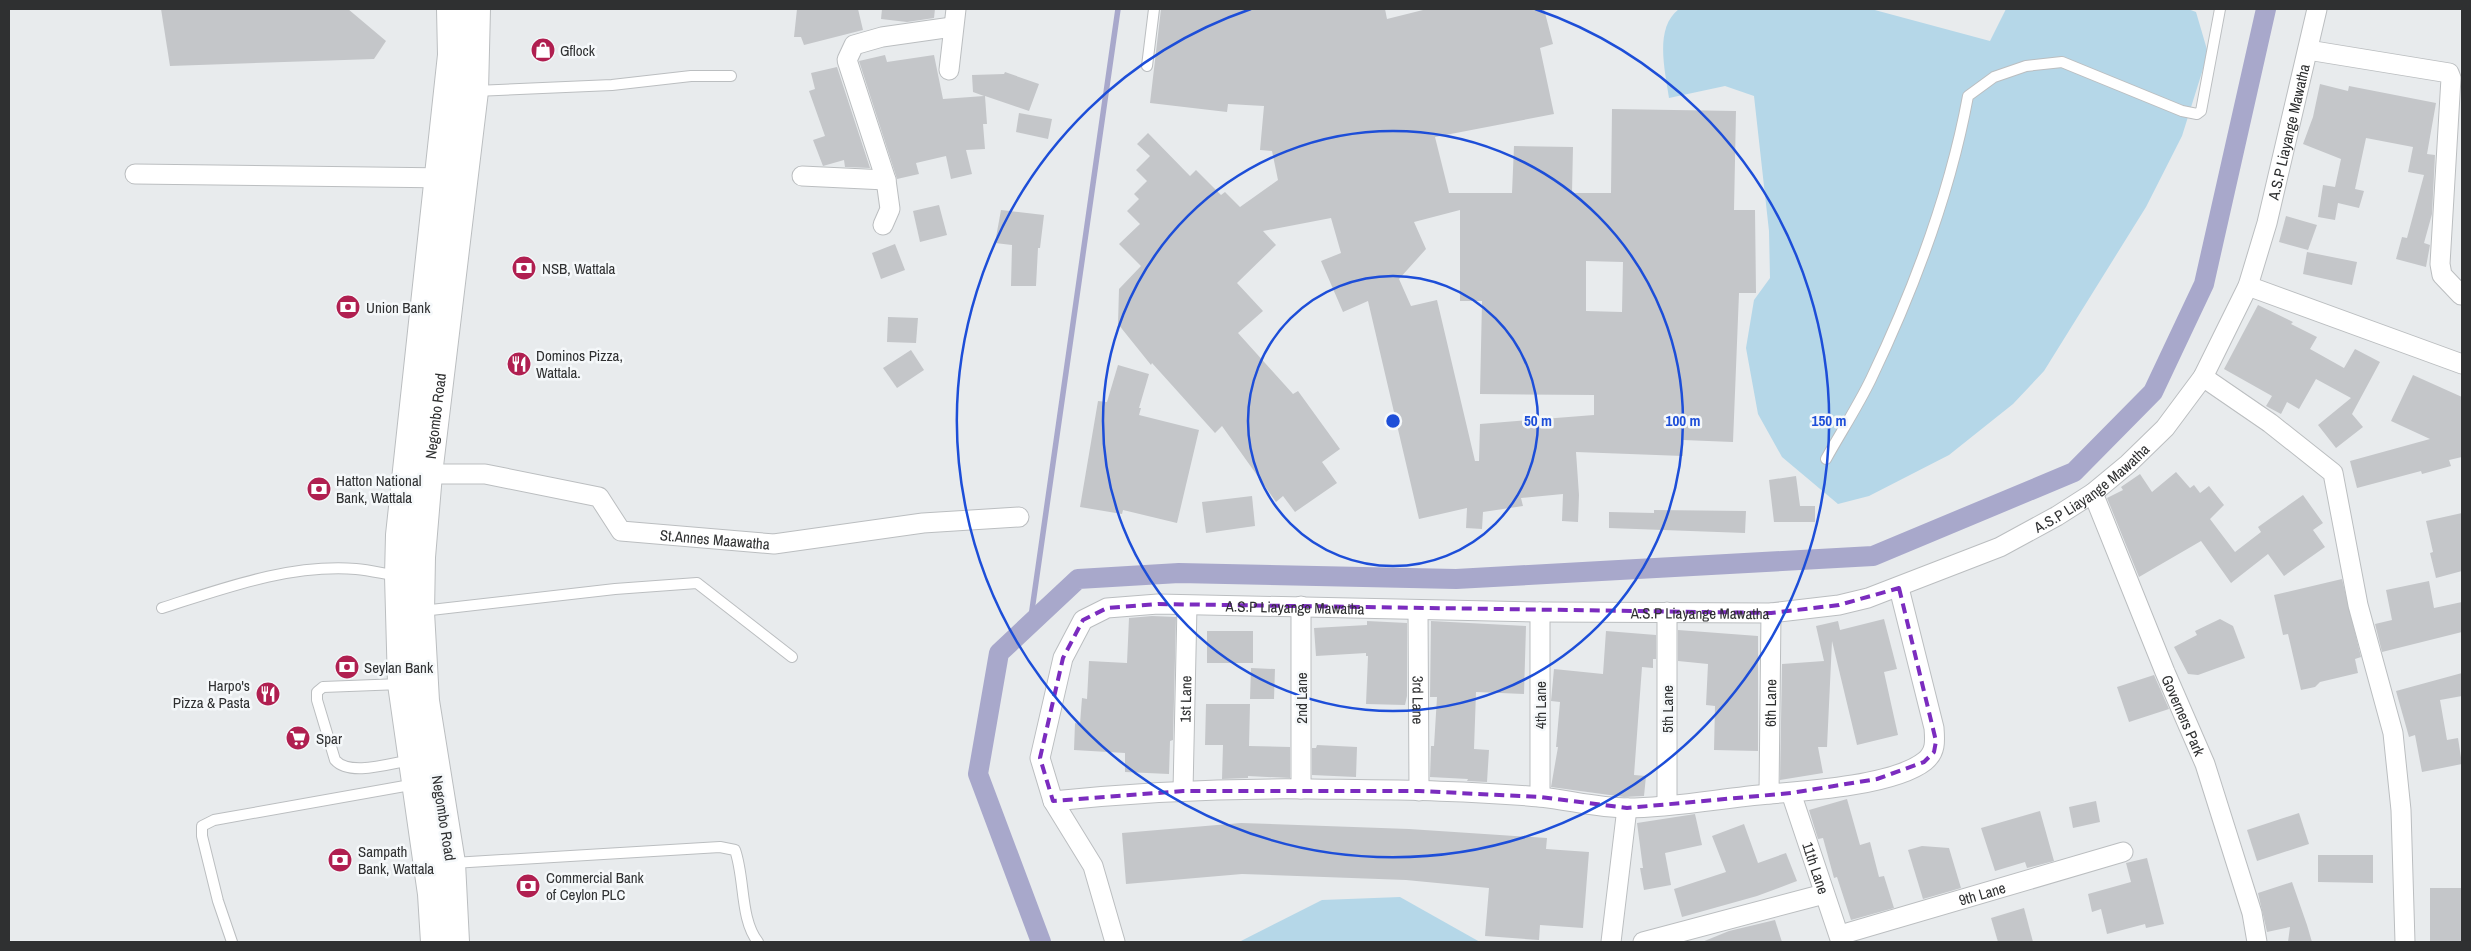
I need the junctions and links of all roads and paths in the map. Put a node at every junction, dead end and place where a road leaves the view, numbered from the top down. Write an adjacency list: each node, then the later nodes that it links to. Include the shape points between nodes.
1 (451, 9): 15 (highway, Negombo Road)
2 (476, 9): 12 (highway, Negombo Road)
3 (956, 9): 7 (street)
4 (1154, 9): 9 (lane)
5 (2220, 9): 22 (lane, via 2201,111 2197,114 2182,112 2062,62 2026,66 1994,78 1968,96 1941,208 1920,262 1871,380)
6 (2317, 9): 8 (street, A.S.P Liayange Mawatha)
7 (952, 27): 10 (street); 16 (street, via 882,37 854,46 850,53 847,60)
8 (2308, 50): 18 (street, A.S.P Liayange Mawatha, via 2267,222); 19 (street, via 2449,73 2440,264 2442,275)
9 (1147, 66)
10 (948, 70)
11 (731, 76): 12 (lane)
12 (474, 91): 15 (highway, Negombo Road)
13 (135, 174): 15 (street)
14 (802, 176): 16 (street)
15 (453, 178): 23 (highway, Negombo Road); 26 (highway, Negombo Road, via 400,535)
16 (886, 180): 17 (street, via 890,209)
17 (884, 225)
18 (2248, 286): 20 (street); 21 (street, A.S.P Liayange Mawatha)
19 (2461, 295)
20 (2462, 364)
21 (2203, 377): 24 (street, A.S.P Liayange Mawatha, via 2165,428); 60 (street, via 2270,423 2333,473 2358,606 2393,733 2401,810)
22 (1826, 458)
23 (428, 474): 25 (street, St.Annes Maawatha, via 485,474 600,497 621,531 774,544 923,523); 32 (highway, Negombo Road)
24 (2093, 493): 27 (street, A.S.P Liayange Mawatha, via 2000,547); 59 (street, Governers Park, via 2205,764 2252,913)
25 (1019, 517)
26 (399, 576): 30 (lane, via 357,569 312,569 242,583); 37 (highway, Negombo Road)
27 (1898, 588): 35 (street, A.S.P Liayange Mawatha, via 1839,605); 42 (street, via 1934,728 1934,752 1924,762 1877,780)
28 (1187, 606): 29 (street, A.S.P Liayange Mawatha); 40 (street, 1st Lane); 45 (street, A.S.P Liayange Mawatha, via 1158,604 1107,608 1084,620 1063,658 1040,758)
29 (1301, 606): 31 (street, A.S.P Liayange Mawatha); 39 (street, 2nd Lane)
30 (162, 608)
31 (1418, 610): 33 (street, A.S.P Liayange Mawatha); 41 (street, 3rd Lane)
32 (420, 612): 36 (lane, via 615,589 697,583); 49 (highway, Negombo Road, via 426,701)
33 (1540, 612): 34 (street, A.S.P Liayange Mawatha); 44 (street, 4th Lane)
34 (1667, 612): 35 (street, A.S.P Liayange Mawatha); 46 (street, 5th Lane)
35 (1771, 613): 43 (street, 6th Lane)
36 (792, 657)
37 (402, 684): 38 (highway, Negombo Road); 38 (lane, via 323,687 317,692 317,700 335,760 341,767)
38 (415, 772): 52 (lane, via 214,820 202,826 218,901); 53 (highway, Negombo Road, via 432,894)
39 (1301, 789): 40 (street); 41 (street)
40 (1184, 791): 45 (street)
41 (1419, 791): 44 (street)
42 (1792, 793): 43 (street); 50 (street, 11th Lane)
43 (1769, 794): 46 (street)
44 (1540, 797): 47 (street)
45 (1053, 801): 56 (street, A.S.P Liayange Mawatha, via 1093,866)
46 (1667, 805): 47 (street)
47 (1626, 808): 57 (street)
48 (2124, 852): 51 (street, 9th Lane)
49 (452, 863): 54 (highway, Negombo Road); 55 (lane, via 720,848 735,850 741,867 748,923)
50 (1824, 894): 51 (street, 11th Lane); 58 (street)
51 (1840, 938)
52 (232, 942)
53 (435, 942)
54 (455, 942)
55 (758, 942)
56 (1114, 942)
57 (1611, 942)
58 (1644, 942)
59 (2258, 942)
60 (2404, 942)

